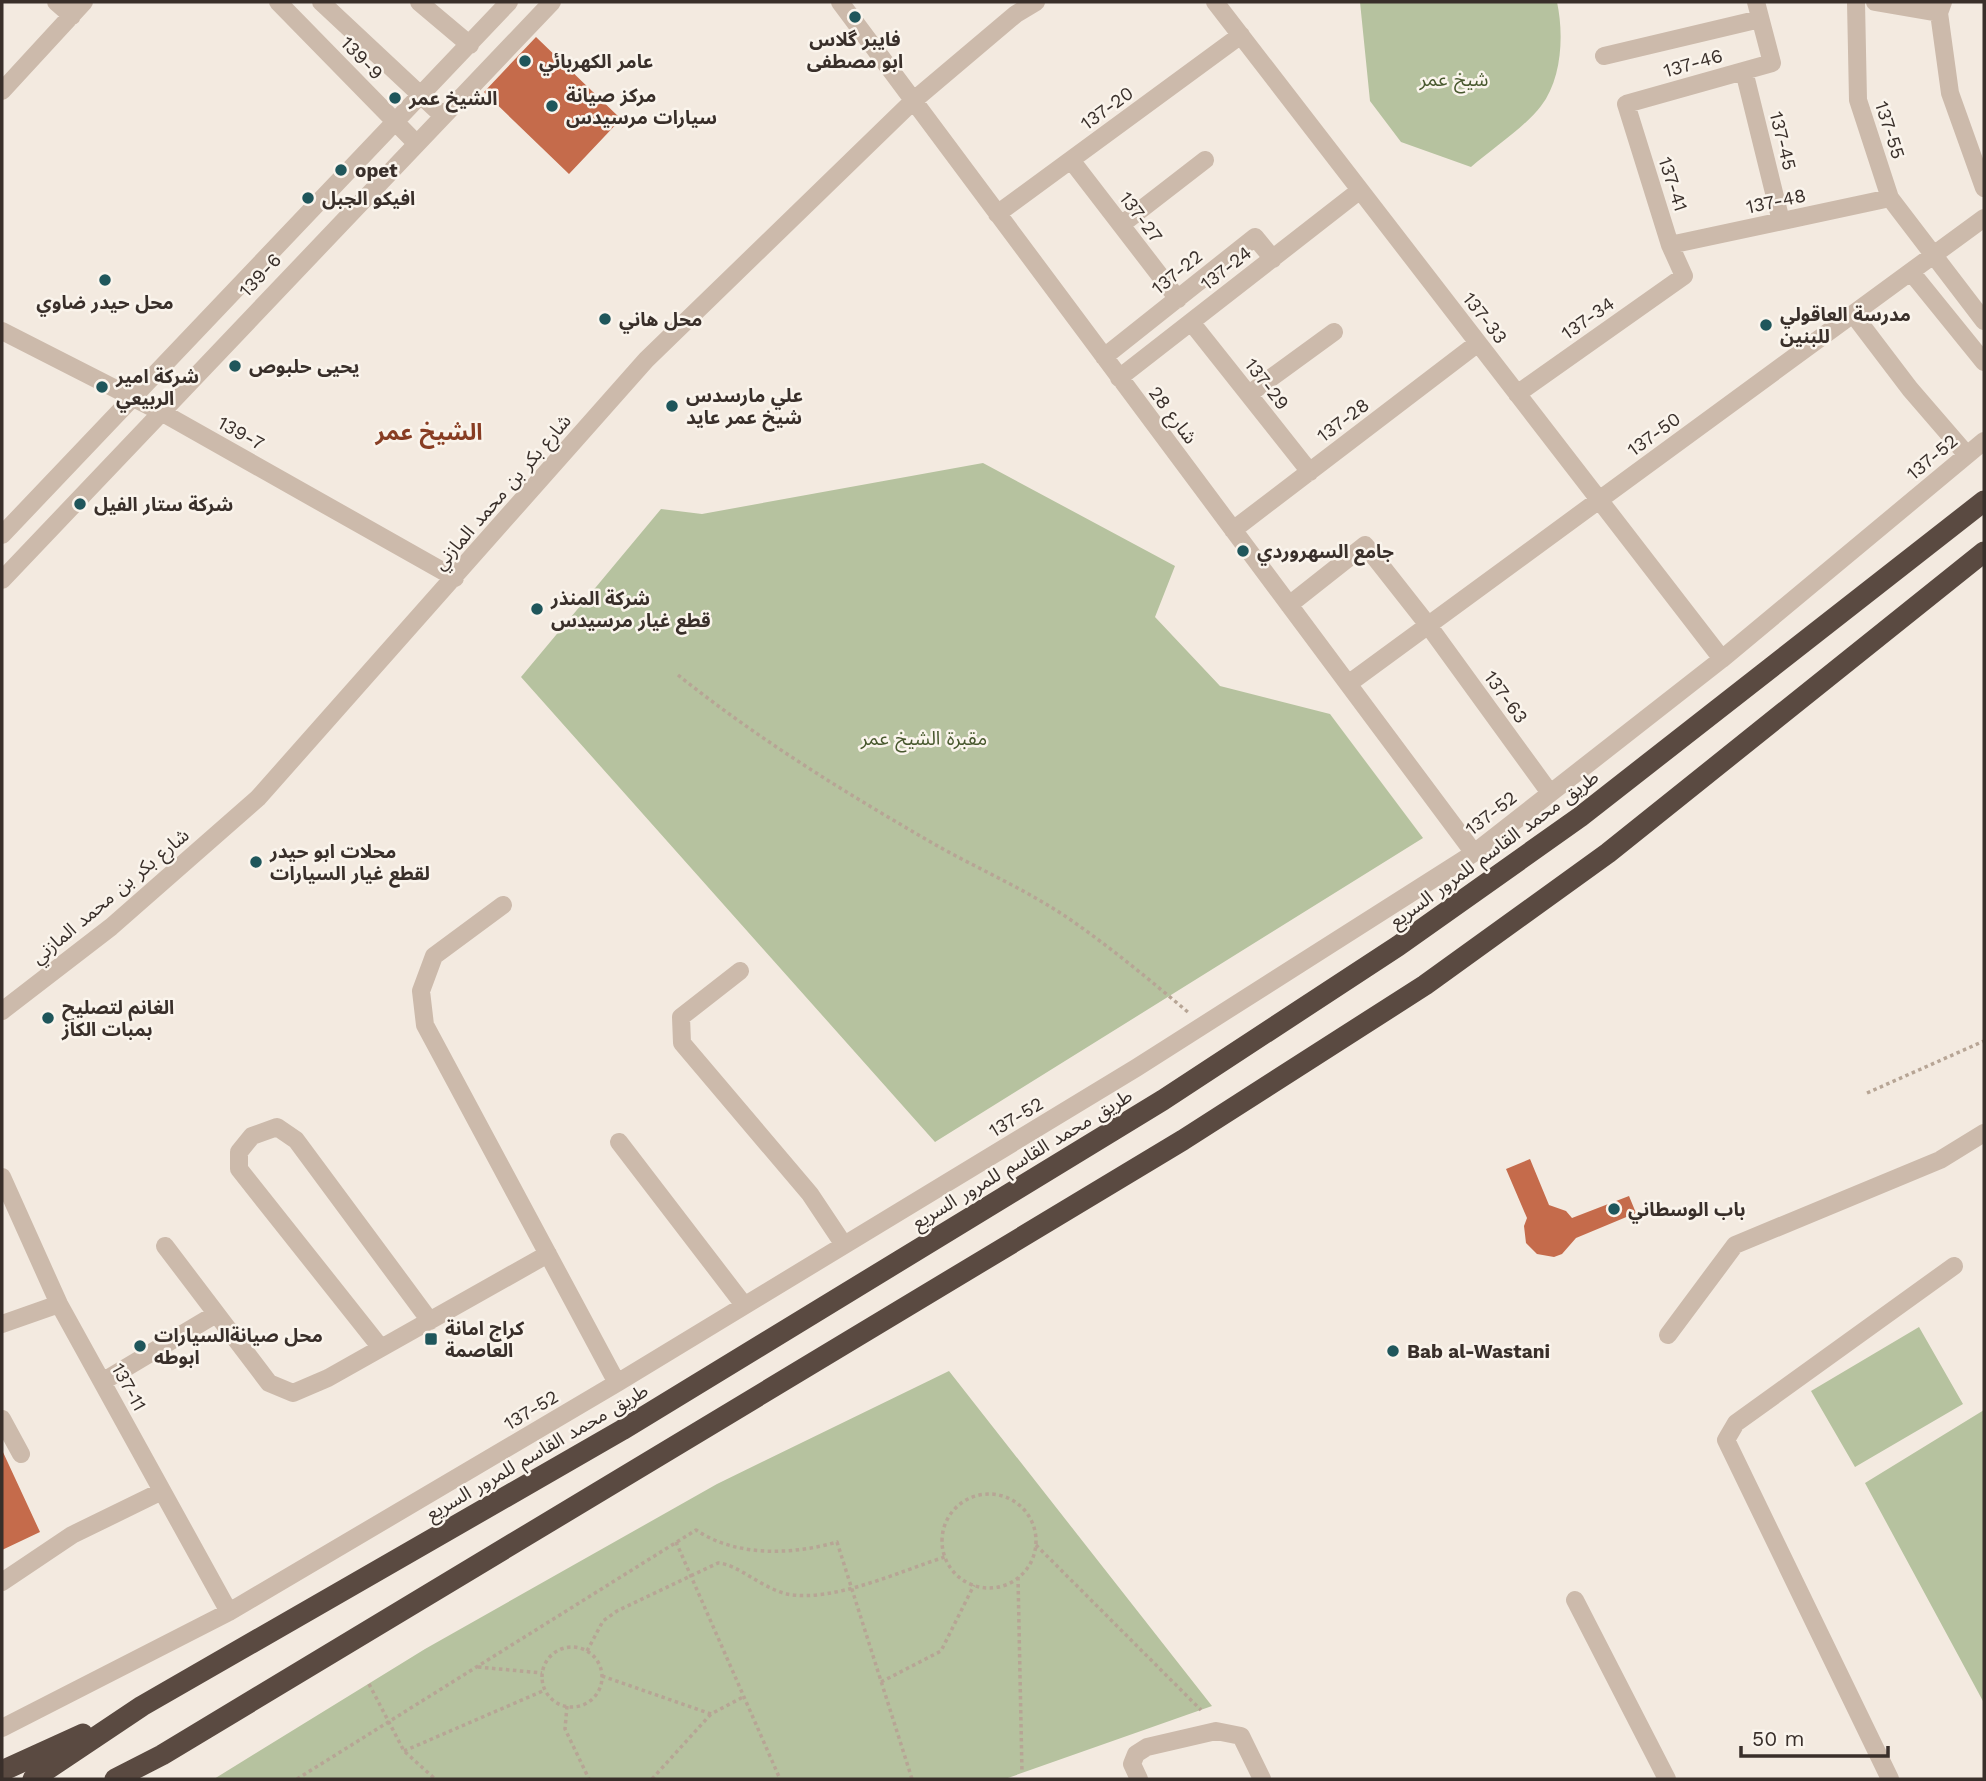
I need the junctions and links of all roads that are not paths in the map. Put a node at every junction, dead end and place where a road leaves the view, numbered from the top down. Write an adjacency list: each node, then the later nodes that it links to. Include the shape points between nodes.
1 (56, 2): 15 (street)
2 (84, 2): 15 (street)
3 (278, 2): 25 (street, 139-9)
4 (321, 2): 21 (street, 139-9)
5 (419, 2): 17 (street)
6 (509, 2): 17 (street, 139-6)
7 (552, 2): 24 (street, 139-6)
8 (840, 2): 22 (street, شارع 28)
9 (1036, 2): 22 (street, شارع بكر بن محمد المازني)
10 (1215, 2): 16 (street, 137-33)
11 (1856, 2): 31 (street, 137-55, via 1858,100)
12 (1875, 2): 13 (street)
13 (1941, 7): 29 (street, via 1950,93)
14 (1758, 10): 18 (street); 19 (street, 137-46, via 1772,63)
15 (72, 16): 20 (street)
16 (1241, 35): 27 (street, 137-20); 30 (street, 137-33)
17 (470, 45): 21 (street, 139-6)
18 (1604, 56)
19 (1744, 71): 23 (street, 137-46); 34 (street, 137-45)
20 (2, 92)
21 (421, 94): 24 (street, 139-9); 25 (street, 139-6)
22 (913, 101): 32 (street, شارع 28); 63 (street, شارع بكر بن محمد المازني, via 646,360)
23 (1626, 104): 36 (street, 137-41)
24 (443, 116): 26 (street, 139-6)
25 (394, 121): 26 (street, 139-9); 53 (street, 139-6)
26 (416, 143): 54 (street, 139-6)
27 (1071, 160): 32 (street, 137-20); 35 (street, 137-27)
28 (1205, 160): 35 (street)
29 (1984, 188)
30 (1359, 191): 38 (street, 137-24); 47 (street, 137-33)
31 (1890, 198): 34 (street, 137-48); 37 (street, 137-55)
32 (997, 214): 48 (street, شارع 28)
33 (1984, 218): 37 (street, 137-50)
34 (1781, 221): 36 (street, 137-48)
35 (1121, 225): 41 (street, 137-27)
36 (1670, 245): 40 (street, 137-41)
37 (1933, 256): 39 (street, 137-50); 43 (street, 137-55)
38 (1273, 258): 41 (street, 137-22, via 1255,237); 44 (street, 137-24)
39 (1911, 272): 42 (street, 137-50); 49 (street)
40 (1684, 276): 52 (street, 137-34)
41 (1178, 299): 48 (street, 137-22)
42 (1853, 314): 56 (street); 58 (street, 137-50)
43 (1984, 321)
44 (1191, 322): 50 (street, 137-24); 51 (street, 137-29)
45 (2, 331): 53 (street, 139-7)
46 (1334, 332): 51 (street)
47 (1478, 343): 52 (street, 137-33); 57 (street, 137-28)
48 (1104, 357): 50 (street, شارع 28)
49 (1984, 362)
50 (1119, 379): 60 (street, شارع 28)
51 (1250, 394): 57 (street, 137-29)
52 (1517, 394): 58 (street, 137-33)
53 (133, 397): 54 (street, 139-7); 61 (street, 139-6)
54 (160, 411): 63 (street, 139-7); 64 (street, 139-6)
55 (1984, 441): 56 (street, 137-52)
56 (1967, 455): 67 (street, 137-52)
57 (1310, 472): 60 (street, 137-28)
58 (1599, 500): 66 (street, 137-50); 67 (street, 137-33)
59 (1984, 502): 96 (highway, طريق محمد القاسم للمرور السريع, via 1580,817 1398,946 1185,1085 622,1430)
60 (1233, 530): 65 (street, شارع 28)
61 (2, 535)
62 (1984, 552): 98 (highway, via 1608,853 1425,985 1183,1140)
63 (455, 578): 73 (street, شارع بكر بن محمد المازني, via 258,798 111,927)
64 (2, 580)
65 (1289, 605): 66 (street, 137-63, via 1364,545); 68 (street, شارع 28)
66 (1428, 625): 68 (street, 137-50); 69 (street, 137-63)
67 (1722, 659): 69 (street, 137-52)
68 (1348, 684): 70 (street, شارع 28)
69 (1550, 793): 70 (street, 137-52)
70 (1474, 853): 77 (street, 137-52)
71 (503, 905): 79 (street, via 434,956 421,991 425,1025)
72 (740, 971): 77 (street, via 681,1017 682,1043 810,1194)
73 (2, 1010)
74 (1984, 1133): 86 (street, via 1940,1160 1735,1245)
75 (619, 1142): 82 (street)
76 (2, 1177): 81 (street, 137-11)
77 (844, 1245): 82 (street, 137-52)
78 (165, 1246): 83 (street)
79 (548, 1254): 84 (street); 89 (street)
80 (1954, 1266): 106 (street, via 1736,1423 1726,1440)
81 (59, 1304): 85 (street); 88 (street, 137-11)
82 (744, 1305): 89 (street, 137-52)
83 (216, 1314): 87 (street, via 269,1383 293,1393); 88 (street)
84 (430, 1321): 87 (street); 87 (street, via 296,1140 277,1127 252,1136 239,1152 239,1169)
85 (2, 1324)
86 (1668, 1335)
87 (381, 1348)
88 (102, 1382): 92 (street, 137-11)
89 (617, 1383): 95 (street, 137-52)
90 (2, 1419): 91 (street)
91 (21, 1454)
92 (162, 1491): 93 (street, via 72,1535); 95 (street, 137-11)
93 (2, 1582)
94 (1575, 1600): 105 (street)
95 (229, 1612): 97 (street, 137-52)
96 (142, 1706): 99 (highway); 100 (highway, طريق محمد القاسم للمرور السريع)
97 (2, 1728)
98 (162, 1755): 101 (highway); 102 (highway)
99 (2, 1771)
100 (33, 1779)
101 (115, 1779)
102 (131, 1779)
103 (1139, 1779): 104 (street, via 1132,1764 1136,1754 1147,1747 1216,1731 1241,1736)
104 (1262, 1779)
105 (1667, 1779)
106 (1889, 1779)

